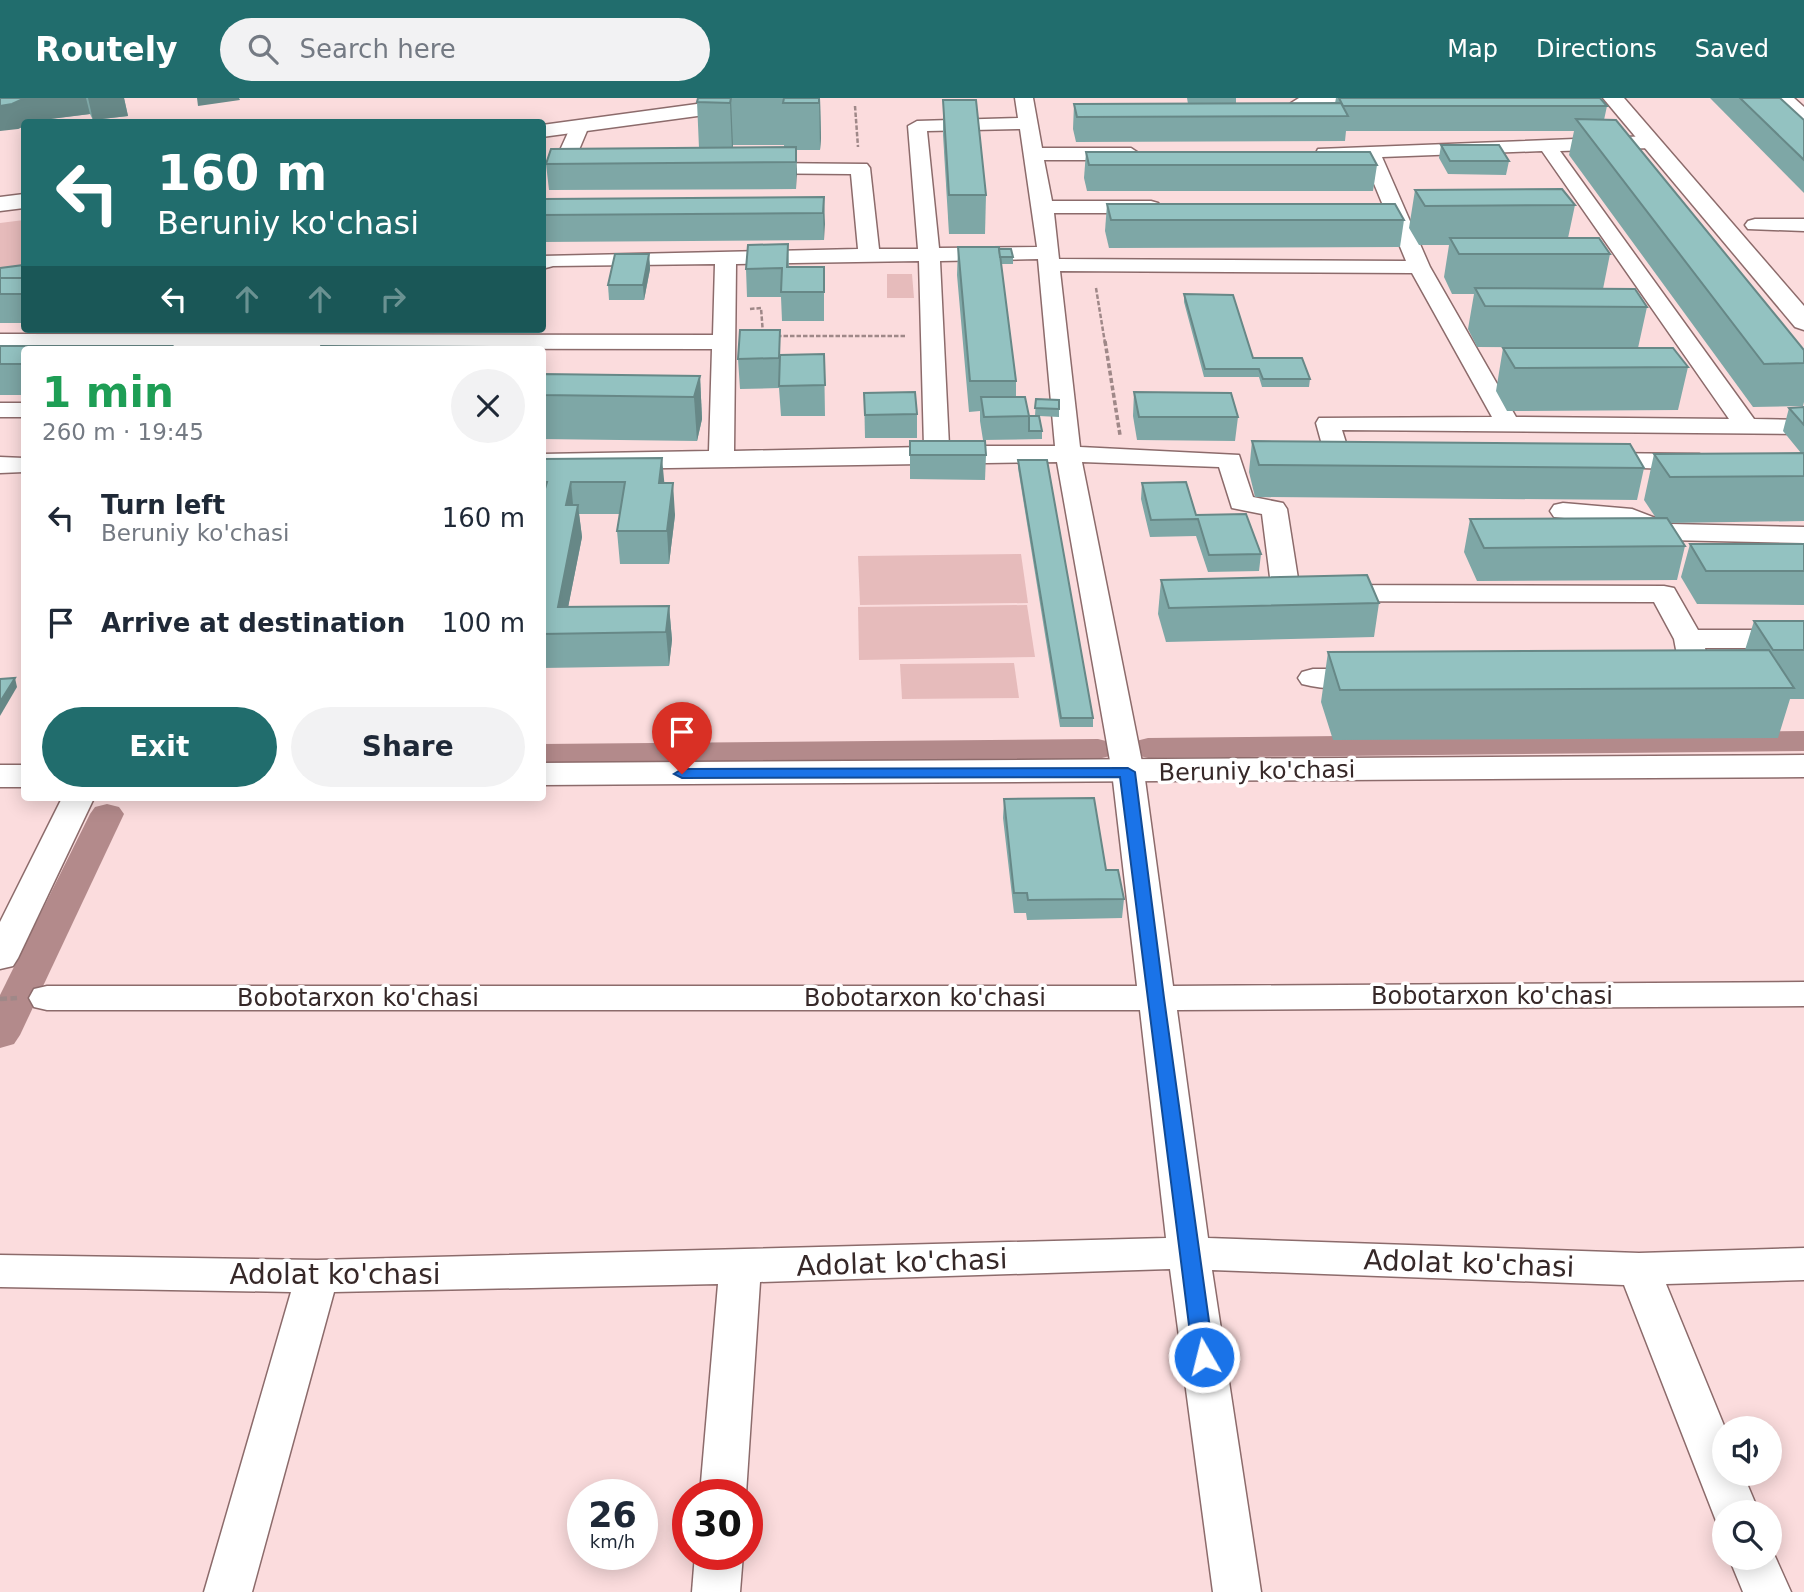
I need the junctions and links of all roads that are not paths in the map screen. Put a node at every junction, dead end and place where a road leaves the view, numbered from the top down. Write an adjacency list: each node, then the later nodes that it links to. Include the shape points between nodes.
1 (787, 98): 9 (main road)
2 (1024, 98): 8 (street)
3 (1452, 98): 6 (street, via 1401,104)
4 (1613, 98): 11 (main road)
5 (1784, 98): 7 (street)
6 (1300, 103)
7 (1804, 117)
8 (1029, 123): 16 (street); 30 (street, via 917,125)
9 (580, 126): 10 (main road); 18 (street, via 561,170)
10 (546, 130)
11 (1651, 142): 12 (street); 42 (main road)
12 (1548, 147): 15 (street); 33 (street)
13 (1149, 153): 16 (street)
14 (1301, 153): 15 (street)
15 (1371, 153): 25 (street)
16 (1035, 154): 22 (street)
17 (737, 169): 29 (street, via 860,169)
18 (602, 170)
19 (21, 201): 20 (main road)
20 (0, 204)
21 (1738, 206): 27 (main road)
22 (1043, 207): 23 (street); 35 (street)
23 (1173, 207)
24 (1367, 209): 25 (street)
25 (1395, 209): 36 (street)
26 (1804, 225): 27 (street)
27 (1755, 226): 28 (main road)
28 (1771, 244)
29 (869, 255): 30 (street); 34 (street)
30 (929, 256): 35 (street); 56 (street)
31 (1443, 256): 36 (street)
32 (1601, 258): 33 (street)
33 (1627, 258): 38 (street)
34 (726, 259): 37 (street); 45 (street)
35 (1049, 259): 36 (street, via 1092,265); 57 (street)
36 (1418, 261): 41 (street)
37 (546, 262)
38 (1662, 307): 39 (street); 47 (street)
39 (1635, 308)
40 (1473, 311): 41 (street)
41 (1446, 312): 49 (street)
42 (1804, 322)
43 (261, 340): 44 (street); 45 (street)
44 (0, 341)
45 (724, 342): 58 (street)
46 (1676, 366): 47 (street)
47 (1703, 366): 53 (street)
48 (1501, 367): 49 (street)
49 (1474, 368): 52 (street)
50 (0, 410): 51 (street)
51 (21, 410)
52 (1508, 424): 53 (street); 59 (street, via 1328,423)
53 (1759, 428): 54 (street); 55 (street)
54 (1804, 428)
55 (1785, 451)
56 (937, 454): 57 (street); 58 (street)
57 (1068, 454): 69 (street, via 1243,460 1241,502 1274,509 1286,593 1664,594); 75 (street)
58 (721, 458): 63 (street)
59 (1338, 459): 60 (street); 61 (street)
60 (1284, 460)
61 (1365, 460)
62 (1572, 461): 64 (street)
63 (546, 462)
64 (1723, 462)
65 (0, 465): 66 (street)
66 (21, 465)
67 (1563, 511): 68 (street, via 1632,517 1667,532)
68 (1804, 535)
69 (1688, 639): 70 (street); 73 (street, via 1697,678)
70 (1804, 639)
71 (1313, 678): 72 (street)
72 (1395, 678)
73 (1670, 678)
74 (1804, 766): 75 (main road, Beruniy ko'chasi)
75 (1128, 772): 76 (main road, Beruniy ko'chasi); 83 (street)
76 (546, 774)
77 (0, 776): 78 (main road)
78 (21, 776)
79 (77, 801): 80 (street)
80 (0, 958)
81 (1804, 994): 83 (street, Bobotarxon ko'chasi)
82 (47, 998): 83 (street, Bobotarxon ko'chasi)
83 (1155, 998): 84 (street)
84 (1189, 1252): 86 (street, Adolat ko'chasi); 87 (street, Adolat ko'chasi); 96 (street)
85 (1804, 1264): 87 (street, Adolat ko'chasi)
86 (740, 1267): 89 (street, Adolat ko'chasi); 90 (street)
87 (1639, 1269): 91 (street)
88 (0, 1271): 89 (street, Adolat ko'chasi)
89 (317, 1276): 94 (street)
90 (724, 1479)
91 (1730, 1500)
92 (718, 1570): 95 (street)
93 (1759, 1570): 97 (street)
94 (228, 1592)
95 (716, 1592)
96 (1237, 1592)
97 (1767, 1592)

